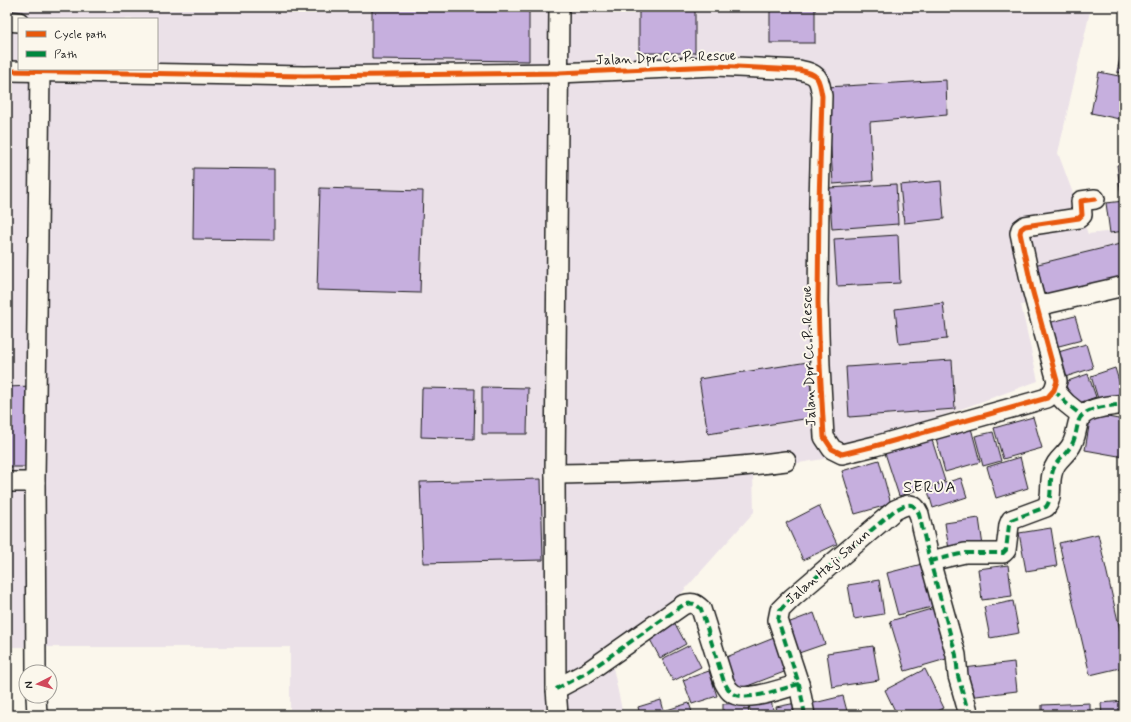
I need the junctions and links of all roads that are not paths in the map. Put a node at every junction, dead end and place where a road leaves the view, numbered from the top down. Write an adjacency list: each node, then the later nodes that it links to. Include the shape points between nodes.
1 (559, 7): 7 (street)
2 (7, 21): 3 (street)
3 (18, 22)
4 (90, 70): 6 (street, Jalan Dpr Cc P. Rescue); 7 (street, Jalan Dpr Cc P. Rescue, via 304,76)
5 (7, 71): 6 (street, Jalan Dpr Cc P. Rescue)
6 (40, 71): 17 (street)
7 (559, 73): 11 (street, Jalan Dpr Cc P. Rescue, via 715,66 799,70 813,73 820,82 820,366 824,437 832,449 842,454 875,446 1047,398); 15 (street)
8 (1095, 200): 10 (street, via 1081,201 1082,215 1079,218 1025,226 1021,229)
9 (1124, 286): 10 (street)
10 (1037, 306): 11 (street, via 1057,381)
11 (1054, 390): 13 (street)
12 (1124, 404): 13 (street, via 1088,410)
13 (1081, 415): 18 (street, via 1074,441 1053,468 1049,503 1046,507 1012,520 1009,524 1006,550 1003,553 965,553)
14 (786, 461): 15 (street, via 751,466)
15 (555, 474): 21 (street)
16 (7, 482): 17 (street)
17 (35, 482): 19 (street)
18 (930, 562): 20 (street, Jalan Haji Sarun, via 919,514 916,507 908,505 895,510 792,598 780,610 778,620); 26 (street, via 956,655 958,676)
19 (36, 664)
20 (800, 684): 21 (street, via 748,697 730,692 724,682 701,609 691,603 683,605 598,665); 25 (street, Jalan Haji Sarun)
21 (556, 689): 24 (street)
22 (36, 704): 23 (street)
23 (37, 715)
24 (558, 715)
25 (805, 715)
26 (969, 715)

